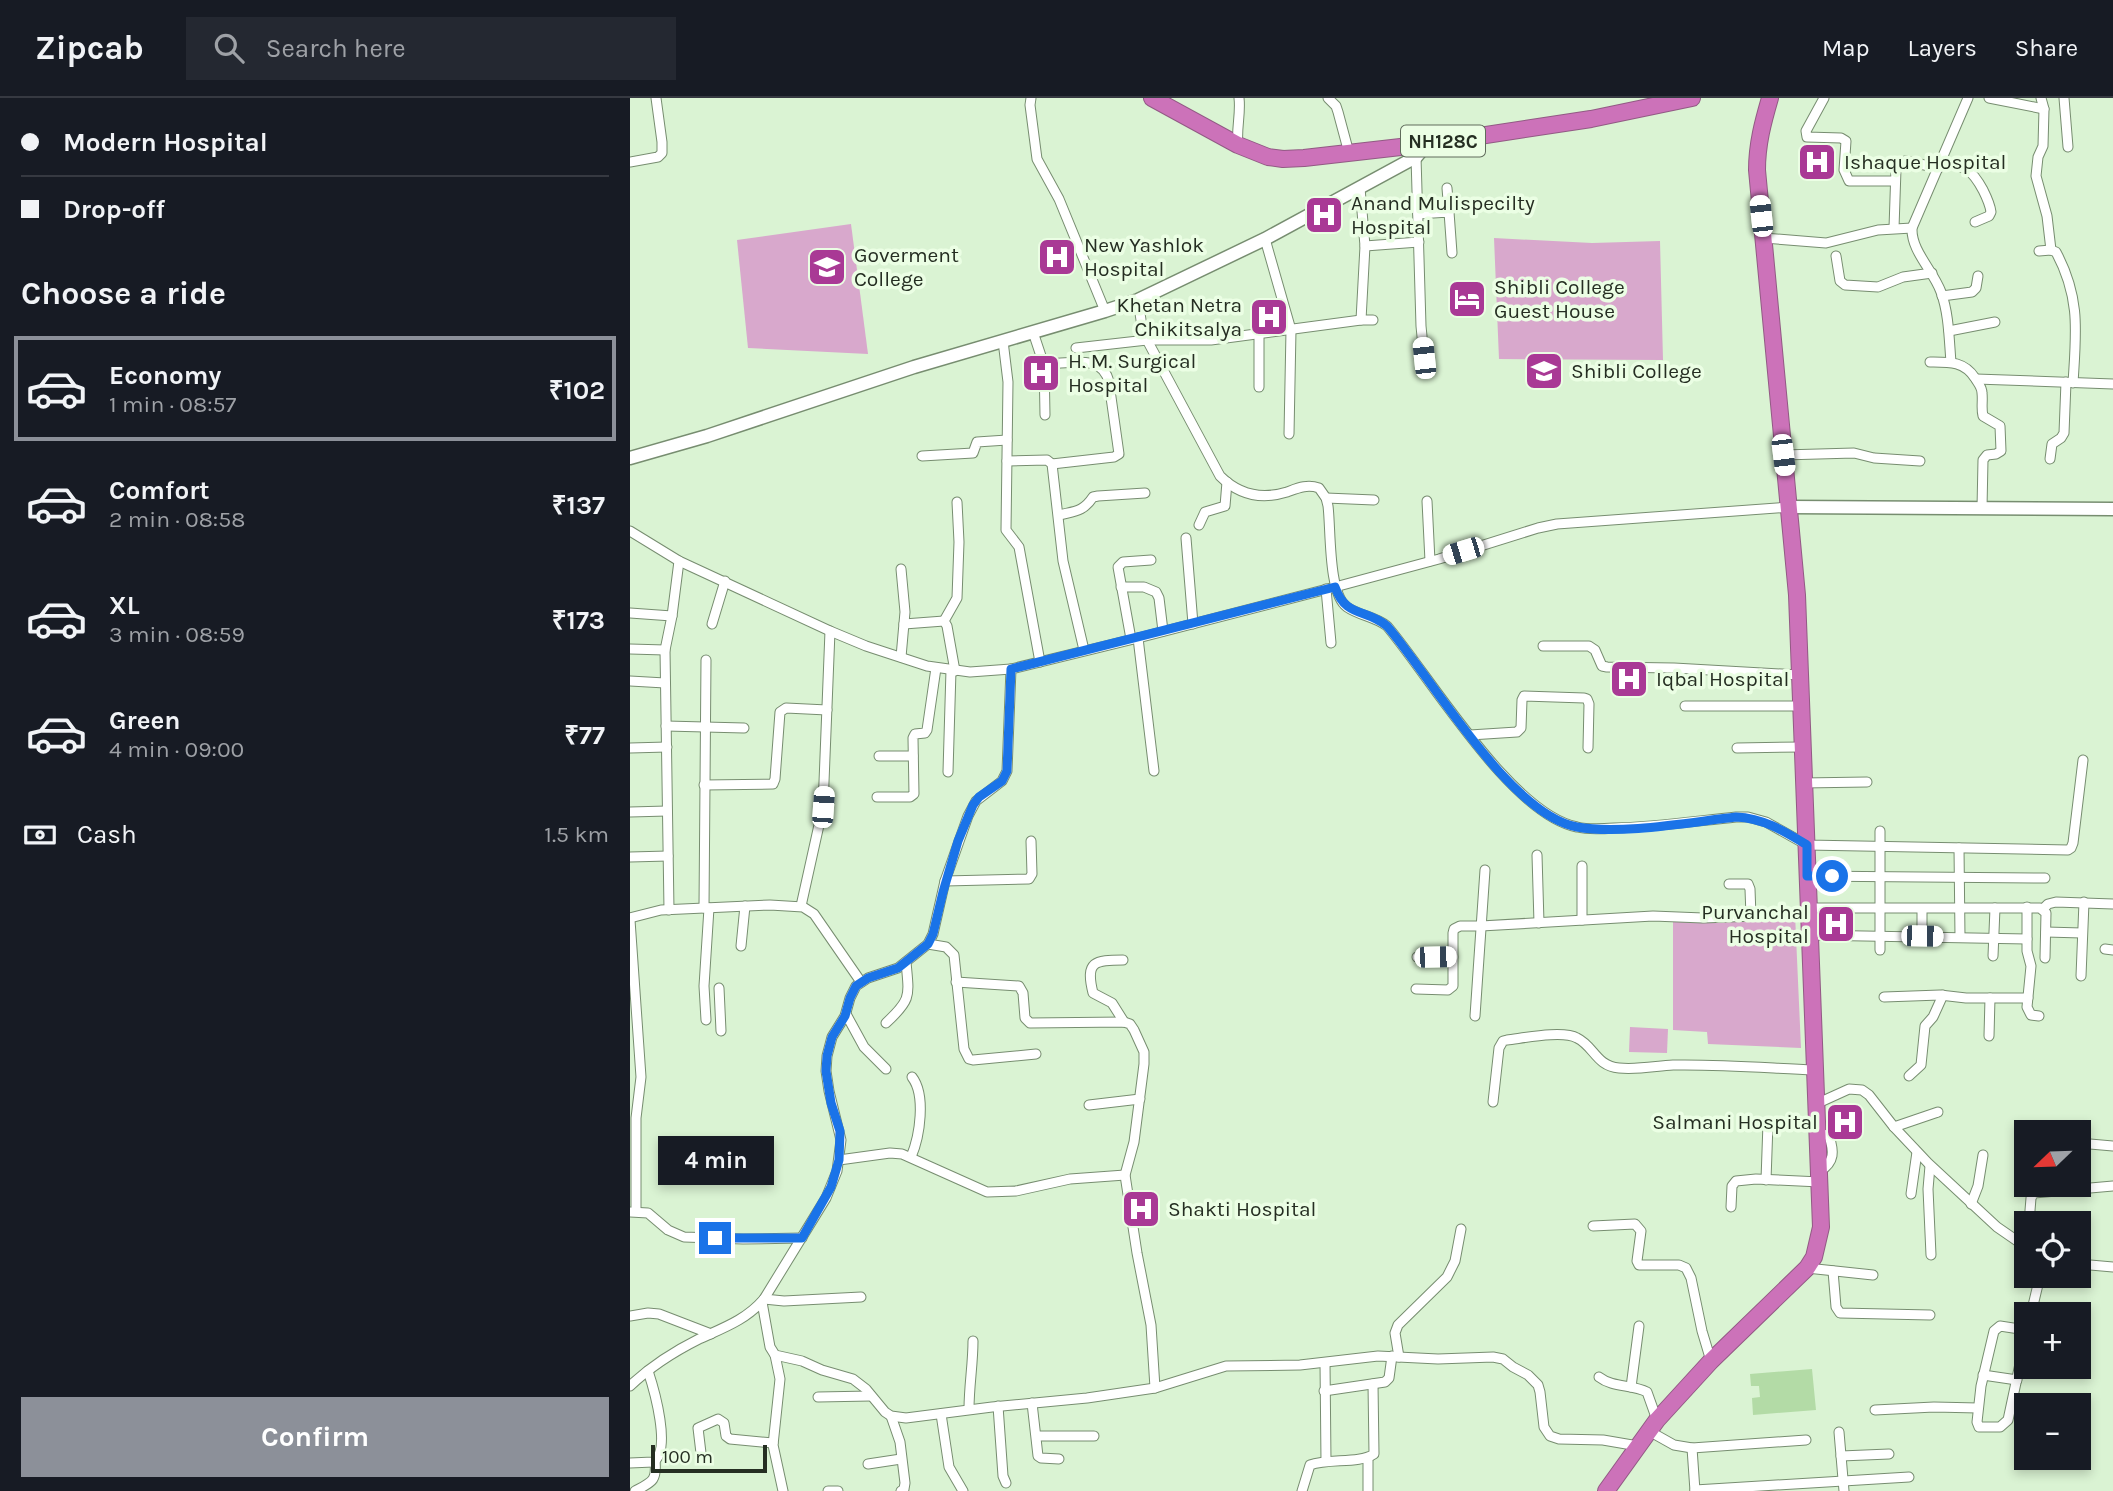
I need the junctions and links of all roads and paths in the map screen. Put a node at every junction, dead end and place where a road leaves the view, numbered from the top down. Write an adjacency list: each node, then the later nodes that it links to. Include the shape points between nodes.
1 (656, 98): 23 (street, via 662,153)
2 (1031, 98): 45 (street, via 1037,159)
3 (1152, 98): 17 (highway, NH128C)
4 (1168, 98): 17 (highway, NH128C)
5 (1239, 98): 19 (street)
6 (1328, 98): 21 (street, via 1336,106)
7 (1692, 98): 14 (highway, NH128C)
8 (1759, 98): 15 (highway)
9 (1824, 98): 25 (street, via 1807,136 1846,141 1844,170 1849,181)
10 (1968, 98): 24 (street)
11 (1989, 98): 16 (street)
12 (2041, 98): 16 (street)
13 (2064, 98): 20 (street)
14 (1651, 102): 18 (highway, NH128C, via 1591,119)
15 (1768, 106): 34 (highway, via 1757,150)
16 (2044, 109): 37 (street, via 2036,176)
17 (1199, 122): 19 (highway, NH128C)
18 (1427, 144): 21 (highway, NH128C); 22 (street)
19 (1238, 145): 21 (highway, NH128C, via 1283,159)
20 (2068, 147)
21 (1349, 153)
22 (1416, 157): 26 (street); 29 (street)
23 (630, 162)
24 (1940, 165): 25 (street, via 1901,162 1896,166); 30 (street, via 1961,166 1974,174 1991,212); 32 (street)
25 (1895, 181): 31 (street)
26 (1360, 188): 33 (street); 36 (street)
27 (1447, 188): 28 (street)
28 (1449, 212): 29 (street); 39 (street)
29 (1418, 214): 35 (street)
30 (1975, 222)
31 (1894, 228): 32 (street); 34 (street, via 1826,243)
32 (1912, 228): 41 (street, via 1919,254)
33 (1265, 239): 44 (street); 49 (street)
34 (1763, 239): 67 (highway)
35 (1419, 242): 36 (street); 56 (street)
36 (1365, 246): 46 (street)
37 (2051, 250): 38 (street); 61 (street, via 2058,255 2076,310)
38 (2039, 251)
39 (1452, 253)
40 (1836, 256): 41 (street, via 1840,281 1846,285 1882,287 1903,277)
41 (1932, 273): 43 (street)
42 (1978, 276): 43 (street, via 1972,292)
43 (1942, 296): 50 (street)
44 (1138, 300): 45 (street); 53 (street)
45 (1105, 311): 51 (street)
46 (1361, 320): 47 (street); 49 (street)
47 (1373, 320)
48 (1995, 322): 50 (street)
49 (1291, 330): 52 (street); 65 (street)
50 (1949, 331): 59 (street)
51 (1033, 332): 54 (street); 57 (street)
52 (1259, 334): 53 (street); 63 (street)
53 (1147, 340): 55 (street); 74 (street)
54 (1003, 341): 66 (street); 69 (street)
55 (1076, 348)
56 (1424, 358)
57 (1044, 362): 64 (street); 73 (street, via 1075,361 1104,369 1119,454)
58 (1930, 362): 59 (street)
59 (1951, 362): 60 (street, via 1964,366)
60 (1976, 379): 61 (street); 81 (street, via 1982,391 1983,416 2001,430 2001,451 1983,460)
61 (2069, 382): 62 (street); 70 (street, via 2064,433 2052,444)
62 (2113, 384)
63 (1259, 387)
64 (1045, 415)
65 (1289, 434)
66 (1007, 440): 68 (street, via 976,442 973,453); 71 (street)
67 (1783, 455): 72 (street, via 1854,453); 80 (highway)
68 (922, 456)
69 (630, 458)
70 (2050, 459)
71 (1007, 461): 73 (street, via 1047,460); 110 (street, via 1006,530 1019,547)
72 (1920, 461)
73 (1052, 464): 83 (street)
74 (1227, 482): 76 (street, via 1265,497 1309,485 1319,488); 84 (street, via 1225,506 1205,512)
75 (1145, 493): 83 (street, via 1093,497 1084,509)
76 (1326, 498): 77 (street); 93 (street)
77 (1374, 500)
78 (1427, 501): 89 (street)
79 (957, 502): 96 (street, via 957,598)
80 (1790, 507): 81 (street); 89 (street, via 1557,524); 114 (highway)
81 (1982, 508): 82 (street)
82 (2113, 509)
83 (1059, 515): 107 (street, via 1063,561)
84 (1199, 525)
85 (630, 531): 88 (street)
86 (1186, 538): 99 (street)
87 (1151, 560): 92 (street, via 1121,563)
88 (679, 561): 91 (street); 95 (street)
89 (1430, 561): 93 (street)
90 (901, 569): 98 (street)
91 (725, 581): 97 (street); 100 (street)
92 (1121, 587): 101 (street, via 1156,592); 102 (street)
93 (1331, 588): 99 (street); 103 (street); 123 (street, via 1347,607 1387,626)
94 (630, 613): 95 (street)
95 (672, 616): 106 (street)
96 (944, 621): 98 (street); 113 (street)
97 (712, 624)
98 (904, 624): 108 (street)
99 (1193, 624): 101 (street)
100 (830, 631): 108 (street); 119 (street)
101 (1163, 631): 102 (street)
102 (1135, 638): 107 (street); 132 (street)
103 (1331, 643)
104 (1543, 646): 114 (street, via 1589,646 1607,667)
105 (630, 649): 106 (street)
106 (665, 650): 116 (street)
107 (1084, 650): 110 (street)
108 (901, 657): 111 (street)
109 (706, 660): 121 (street)
110 (1040, 662): 112 (street)
111 (936, 668): 113 (street); 130 (street, via 928,728 914,736)
112 (1011, 669): 113 (street); 154 (street, via 1007,771 1002,781 973,805)
113 (953, 671): 133 (street)
114 (1799, 675): 118 (highway)
115 (630, 681): 116 (street)
116 (665, 684): 120 (street)
117 (1685, 706): 118 (street)
118 (1800, 706): 125 (highway)
119 (827, 710): 136 (street, via 786,708 780,712 773,784); 159 (street, via 823,807)
120 (666, 726): 121 (street); 124 (street)
121 (704, 726): 122 (street); 136 (street)
122 (744, 728)
123 (1470, 735): 127 (street, via 1517,732 1524,696 1584,698 1589,704); 142 (street, via 1527,799 1567,825 1625,828 1748,817)
124 (667, 747): 126 (street); 138 (street)
125 (1802, 747): 128 (street); 135 (highway)
126 (630, 748)
127 (1588, 748)
128 (1737, 748)
129 (879, 756): 130 (street)
130 (913, 756): 137 (street, via 912,796)
131 (2083, 760): 144 (street, via 2071,848)
132 (1154, 771)
133 (948, 772)
134 (1867, 782): 135 (street)
135 (1803, 783): 142 (highway)
136 (704, 785): 161 (street)
137 (877, 797)
138 (667, 811): 139 (street); 146 (street)
139 (630, 812)
140 (1880, 831): 143 (street)
141 (1031, 841): 154 (street, via 1029,879)
142 (1807, 845): 143 (street); 150 (highway)
143 (1880, 847): 144 (street); 151 (street)
144 (1959, 848): 152 (street)
145 (1537, 855): 172 (street)
146 (668, 856): 147 (street); 167 (street)
147 (630, 857)
148 (1582, 866): 171 (street)
149 (1485, 870): 173 (street)
150 (1807, 876): 151 (street); 168 (highway)
151 (1881, 877): 152 (street); 164 (street)
152 (1960, 877): 153 (street); 162 (street)
153 (2045, 878)
154 (946, 881): 182 (street)
155 (1729, 884): 169 (street, via 1748,884)
156 (2084, 902): 157 (street); 166 (street, via 2056,902); 175 (street)
157 (2113, 904)
158 (745, 906): 159 (street); 161 (street); 183 (street)
159 (800, 906): 192 (street, via 814,914)
160 (2027, 907): 163 (street); 166 (street); 181 (street)
161 (707, 908): 167 (street); 200 (street)
162 (1959, 908): 163 (street); 165 (street); 179 (street)
163 (1995, 908): 180 (street)
164 (1880, 909): 165 (street); 168 (street); 177 (street)
165 (1922, 909): 178 (street)
166 (2043, 909): 174 (street)
167 (670, 910): 170 (street)
168 (1809, 911): 169 (street); 176 (highway)
169 (1752, 916): 171 (street)
170 (630, 919): 221 (street, via 641,1077)
171 (1582, 920): 172 (street)
172 (1539, 923): 173 (street)
173 (1481, 926): 187 (street, via 1454,929); 203 (street)
174 (2046, 932): 175 (street); 188 (street)
175 (2082, 933): 191 (street)
176 (1810, 934): 177 (street); 212 (highway)
177 (1880, 935): 178 (street); 184 (street)
178 (1922, 936): 179 (street)
179 (1960, 937): 180 (street)
180 (1994, 937): 181 (street); 185 (street)
181 (2027, 939): 199 (street, via 2031,966)
182 (928, 944): 190 (street); 193 (street, via 953,952)
183 (741, 946)
184 (1880, 950)
185 (1993, 956)
186 (1416, 957): 187 (street)
187 (1453, 957): 195 (street, via 1451,988)
188 (2045, 958)
189 (1123, 960): 206 (street, via 1096,962 1091,976 1093,993 1112,1003)
190 (906, 962): 192 (street); 207 (street, via 908,998)
191 (2081, 976)
192 (861, 982): 202 (street, via 853,990)
193 (956, 982): 206 (street, via 1018,986 1030,1023); 210 (street, via 969,1059)
194 (719, 988): 201 (street)
195 (1416, 989)
196 (1943, 995): 197 (street); 198 (street); 213 (street, via 1925,1026 1921,1065)
197 (1884, 997)
198 (1990, 998): 199 (street); 209 (street)
199 (2028, 998): 204 (street, via 2029,1013)
200 (705, 999): 201 (street); 205 (street)
201 (719, 1000): 208 (street)
202 (846, 1014): 211 (street, via 864,1047); 228 (street, via 832,1037 826,1071 840,1131)
203 (1475, 1016)
204 (2039, 1016)
205 (706, 1020)
206 (1124, 1022): 215 (street, via 1134,1030 1144,1052)
207 (886, 1023)
208 (721, 1031)
209 (1989, 1035)
210 (1036, 1054)
211 (887, 1069)
212 (1814, 1070): 216 (street, via 1674,1065 1619,1068 1600,1061 1581,1040 1569,1035 1507,1040 1499,1048); 217 (highway)
213 (1909, 1076)
214 (912, 1077): 227 (street, via 920,1102 918,1138)
215 (1140, 1099): 218 (street); 230 (street)
216 (1493, 1102)
217 (1816, 1104): 222 (street, via 1842,1091 1862,1090); 231 (highway)
218 (1089, 1105)
219 (1938, 1112): 222 (street)
220 (1768, 1123): 232 (street)
221 (633, 1124): 237 (street)
222 (1894, 1127): 225 (street)
223 (2091, 1144): 224 (street)
224 (2113, 1146)
225 (1917, 1152): 229 (street); 234 (street)
226 (1983, 1155): 235 (street)
227 (911, 1157): 228 (street, via 896,1153); 230 (street, via 987,1192)
228 (839, 1160): 241 (street, via 831,1187)
229 (1930, 1166): 235 (street); 243 (street)
230 (1125, 1175): 268 (street, via 1151,1325)
231 (1820, 1177): 232 (street); 246 (highway, via 1819,1244)
232 (1766, 1180): 236 (street, via 1733,1183)
233 (2113, 1186): 238 (street, via 2034,1193)
234 (1912, 1194)
235 (1970, 1204): 242 (street)
236 (1731, 1207)
237 (633, 1211): 241 (street, via 653,1215 668,1230 684,1237)
238 (2030, 1211)
239 (1593, 1226): 259 (street, via 1635,1224 1641,1231 1639,1265 1686,1268)
240 (1461, 1229): 258 (street, via 1447,1277 1398,1325)
241 (802, 1238): 250 (street)
242 (2014, 1239)
243 (1931, 1255)
244 (2091, 1265): 245 (street)
245 (2113, 1267)
246 (1807, 1268): 247 (street); 259 (highway)
247 (1833, 1271): 248 (street); 251 (street, via 1840,1313)
248 (1873, 1275)
249 (861, 1297): 250 (street)
250 (763, 1301): 255 (street, via 746,1317); 257 (street)
251 (1930, 1315)
252 (630, 1316): 255 (street, via 659,1314)
253 (1639, 1326): 267 (street)
254 (2014, 1329): 262 (street, via 1995,1328)
255 (711, 1334): 261 (street)
256 (973, 1341): 275 (street)
257 (775, 1355): 270 (street, via 853,1379); 284 (street, via 779,1379)
258 (1396, 1357): 260 (street); 265 (street, via 1388,1380); 285 (street, via 1503,1359 1538,1385 1544,1427 1550,1436)
259 (1711, 1361): 279 (highway)
260 (1325, 1363): 268 (street, via 1226,1366); 269 (street)
261 (648, 1371): 266 (street); 293 (street, via 662,1446)
262 (1983, 1375): 264 (street); 274 (street)
263 (1599, 1377): 267 (street)
264 (2017, 1380): 274 (street, via 2004,1426 1979,1427)
265 (1373, 1384): 269 (street); 290 (street, via 1376,1451)
266 (630, 1385)
267 (1631, 1387): 279 (street, via 1647,1392)
268 (1155, 1388): 272 (street)
269 (1324, 1391): 294 (street)
270 (871, 1396): 271 (street); 278 (street)
271 (818, 1397)
272 (1032, 1403): 273 (street); 281 (street)
273 (998, 1406): 275 (street); 299 (street)
274 (1978, 1408): 276 (street)
275 (969, 1409): 277 (street)
276 (1875, 1410)
277 (941, 1414): 278 (street); 306 (street, via 949,1467)
278 (891, 1416): 291 (street)
279 (1653, 1425): 285 (highway); 286 (street, via 1674,1445)
280 (1839, 1432): 289 (street)
281 (1037, 1436): 282 (street); 292 (street, via 1038,1456)
282 (1094, 1436)
283 (1806, 1440): 286 (street)
284 (773, 1443): 287 (street, via 730,1439 718,1419 698,1428); 302 (street)
285 (1638, 1446): 309 (highway)
286 (1692, 1448): 310 (street)
287 (701, 1453)
288 (1889, 1454): 289 (street)
289 (1841, 1457): 298 (street)
290 (1368, 1458): 294 (street); 308 (street)
291 (901, 1459): 296 (street); 305 (street, via 905,1483)
292 (1059, 1459)
293 (656, 1461): 295 (street); 301 (street, via 653,1480)
294 (1326, 1461): 307 (street, via 1310,1465)
295 (630, 1463)
296 (868, 1464)
297 (1909, 1477): 298 (street)
298 (1842, 1480): 300 (street); 311 (street)
299 (1006, 1483)
300 (1793, 1487): 310 (street)
301 (635, 1491)
302 (783, 1491)
303 (828, 1491): 304 (street)
304 (838, 1491)
305 (901, 1491)
306 (963, 1491)
307 (1302, 1491)
308 (1368, 1491)
309 (1606, 1491)
310 (1695, 1491)
311 (1844, 1491)

